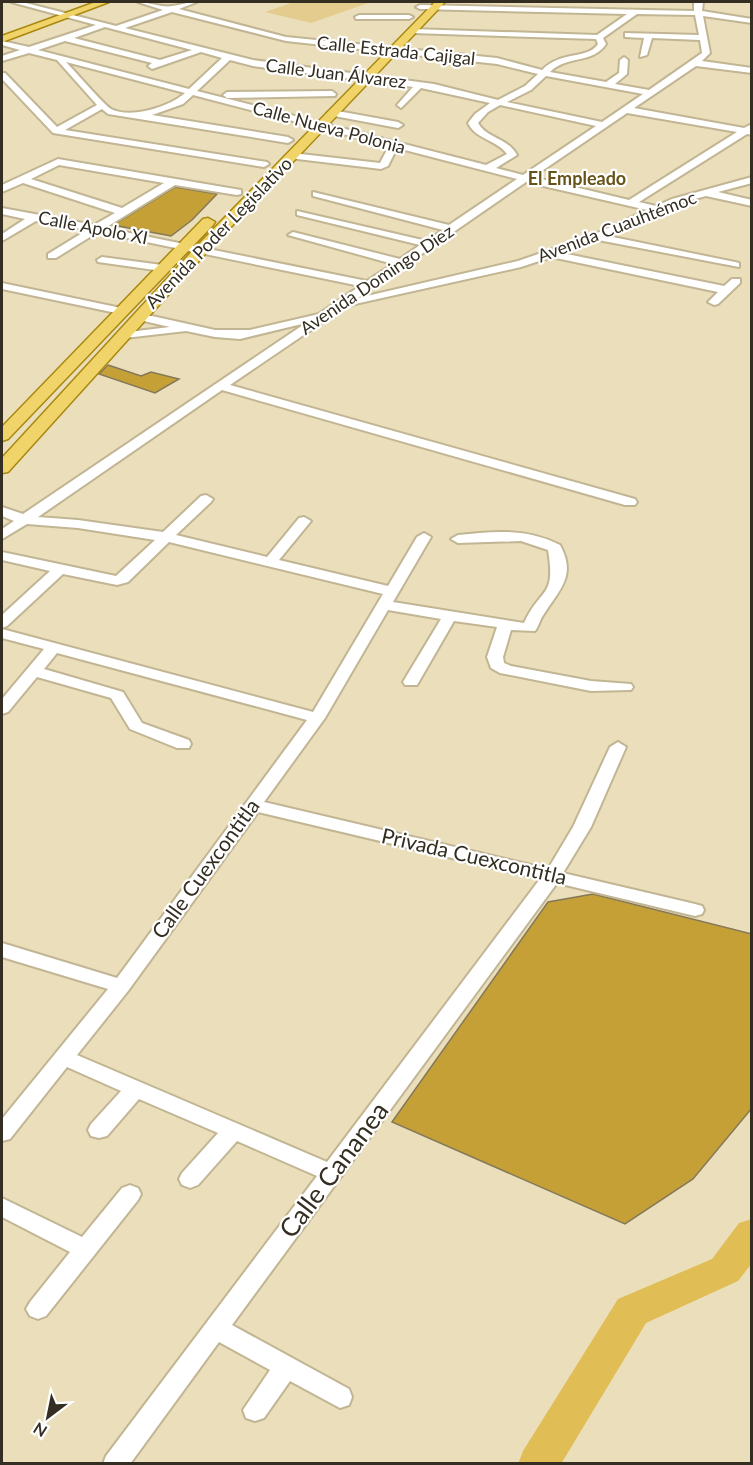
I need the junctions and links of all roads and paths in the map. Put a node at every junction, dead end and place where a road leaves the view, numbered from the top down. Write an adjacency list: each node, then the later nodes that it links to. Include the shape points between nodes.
1 (15, 2): 14 (street, Calle Juan Álvarez)
2 (92, 2): 14 (main road)
3 (104, 2): 14 (main road)
4 (142, 2): 10 (street, Calle Estrada Cajigal)
5 (193, 2): 10 (street)
6 (582, 2): 11 (street)
7 (622, 2): 12 (street)
8 (430, 4): 11 (street); 16 (main road, Avenida Poder Legislativo); 20 (main road, Avenida Poder Legislativo)
9 (699, 7): 13 (street); 17 (street); 28 (street)
10 (172, 9): 19 (street); 37 (street, Calle Estrada Cajigal)
11 (583, 11): 12 (street)
12 (621, 12): 13 (street)
13 (635, 12): 26 (street)
14 (63, 14): 18 (street, Calle Juan Álvarez); 22 (main road); 29 (main road)
15 (360, 17): 16 (street)
16 (409, 17): 37 (main road, Avenida Poder Legislativo)
17 (752, 21)
18 (105, 25): 19 (street, Calle Juan Álvarez); 27 (street)
19 (116, 28): 33 (street, Calle Juan Álvarez)
20 (412, 31): 21 (street); 34 (main road, Avenida Poder Legislativo)
21 (474, 33): 24 (street); 30 (street)
22 (2, 34)
23 (628, 35): 25 (street)
24 (568, 36): 26 (street); 31 (street)
25 (649, 36): 28 (street); 35 (street)
26 (599, 37): 44 (street, via 599,50 558,60)
27 (64, 38): 32 (street); 41 (street)
28 (705, 38): 42 (street, via 706,53)
29 (2, 41): 32 (street, Calle Nueva Polonia)
30 (467, 44)
31 (562, 46)
32 (28, 50): 38 (street); 39 (street, Calle Nueva Polonia)
33 (199, 50): 36 (street, Calle Juan Álvarez); 41 (street)
34 (391, 52): 37 (street, Calle Estrada Cajigal); 44 (street, Calle Estrada Cajigal, via 497,62); 48 (main road, Avenida Poder Legislativo)
35 (643, 55)
36 (228, 57): 47 (street, Calle Juan Álvarez); 51 (street)
37 (367, 57): 47 (main road, Avenida Poder Legislativo)
38 (2, 58)
39 (61, 58): 46 (street, Calle Nueva Polonia); 57 (street)
40 (624, 60): 50 (street, via 623,74)
41 (161, 63): 46 (street)
42 (695, 63): 43 (street); 52 (street, Avenida Domingo Diez)
43 (752, 71)
44 (544, 73): 50 (street, Calle Estrada Cajigal); 56 (street, via 525,90)
45 (2, 75): 68 (street)
46 (128, 75): 51 (street, Calle Nueva Polonia)
47 (348, 76): 48 (street, Calle Juan Álvarez); 53 (main road, Avenida Poder Legislativo)
48 (366, 78): 49 (street, Calle Juan Álvarez); 61 (main road, Avenida Poder Legislativo)
49 (419, 85): 56 (street, Calle Juan Álvarez); 58 (street)
50 (608, 85): 52 (street, Calle Estrada Cajigal)
51 (193, 91): 54 (street, Calle Nueva Polonia); 62 (street, via 180,102)
52 (651, 93): 60 (street, Avenida Domingo Diez)
53 (332, 94): 54 (street); 63 (main road, Avenida Poder Legislativo)
54 (206, 95): 63 (street, Calle Nueva Polonia)
55 (533, 101): 59 (street)
56 (498, 102): 59 (street, Calle Juan Álvarez); 72 (street, via 473,123 481,133 511,150 512,155)
57 (103, 105): 62 (street, via 108,111); 68 (street)
58 (401, 105)
59 (519, 107): 65 (street, Calle Juan Álvarez)
60 (627, 110): 65 (street, Avenida Domingo Diez); 67 (street)
61 (332, 113): 64 (street); 66 (main road, Avenida Poder Legislativo)
62 (140, 117): 70 (street)
63 (305, 122): 66 (street, Calle Nueva Polonia); 70 (main road, Avenida Poder Legislativo)
64 (398, 125)
65 (606, 125): 74 (street, Avenida Domingo Diez)
66 (320, 126): 69 (street, Calle Nueva Polonia); 71 (main road, Avenida Poder Legislativo)
67 (750, 130): 83 (street)
68 (56, 131): 70 (street)
69 (394, 145): 71 (street, via 381,166); 72 (street, Calle Nueva Polonia)
70 (276, 152): 78 (main road, Avenida Poder Legislativo)
71 (292, 156): 97 (main road, Avenida Poder Legislativo)
72 (487, 169): 74 (street, Calle Nueva Polonia)
73 (21, 179): 76 (street, via 58,162); 80 (street); 87 (street)
74 (527, 179): 83 (street, Calle Nueva Polonia); 91 (street, Avenida Domingo Diez)
75 (752, 180): 77 (street, Avenida Cuauhtémoc)
76 (172, 182): 78 (street); 87 (street)
77 (736, 184): 79 (street); 81 (street, Avenida Cuauhtémoc)
78 (244, 186): 96 (main road, Avenida Poder Legislativo)
79 (752, 188)
80 (2, 189)
81 (703, 193): 84 (street); 85 (street, Avenida Cuauhtémoc)
82 (317, 194): 91 (street)
83 (631, 203): 85 (street, Calle Nueva Polonia)
84 (752, 203)
85 (658, 210): 93 (street, Avenida Cuauhtémoc)
86 (2, 211): 89 (street, Calle Apolo XI)
87 (123, 212): 90 (street)
88 (301, 213): 95 (street)
89 (35, 216): 90 (street, Calle Apolo XI); 94 (street)
90 (97, 228): 96 (street, Calle Apolo XI); 99 (street)
91 (452, 229): 95 (street, Avenida Domingo Diez)
92 (293, 235): 101 (street)
93 (597, 237): 98 (street, Avenida Cuauhtémoc); 102 (street)
94 (2, 238)
95 (428, 244): 101 (street, Avenida Domingo Diez)
96 (185, 245): 97 (street, Calle Apolo XI); 103 (main road, Avenida Poder Legislativo)
97 (202, 249): 104 (street, Calle Apolo XI); 109 (main road, Avenida Poder Legislativo)
98 (550, 254): 106 (street, via 732,286); 107 (street, Avenida Cuauhtémoc)
99 (52, 256)
100 (102, 260): 103 (street)
101 (403, 263): 104 (street, Avenida Domingo Diez)
102 (735, 266)
103 (162, 268): 108 (main road, Avenida Poder Legislativo)
104 (370, 285): 107 (street, Avenida Domingo Diez)
105 (2, 286): 108 (street)
106 (714, 302)
107 (342, 305): 110 (street, Avenida Domingo Diez)
108 (121, 311): 114 (main road, Avenida Poder Legislativo)
109 (139, 316): 111 (street); 112 (main road, Avenida Poder Legislativo)
110 (324, 316): 111 (street, via 241,335); 113 (street, Avenida Domingo Diez)
111 (189, 328): 112 (street)
112 (120, 337): 116 (main road, Avenida Poder Legislativo)
113 (220, 386): 118 (street); 120 (street, Avenida Domingo Diez)
114 (8, 424): 115 (main road, Avenida Poder Legislativo)
115 (2, 436)
116 (2, 468)
117 (206, 499): 123 (street)
118 (630, 502)
119 (2, 511): 120 (street)
120 (24, 520): 122 (street, Avenida Domingo Diez); 123 (street)
121 (304, 521): 127 (street)
122 (2, 535)
123 (165, 537): 127 (street); 128 (street, via 117,581)
124 (424, 537): 129 (street, Calle Cuexcontitla)
125 (458, 539): 132 (street, via 525,537 555,548 559,578 548,599 535,612 530,628)
126 (2, 555): 128 (street)
127 (270, 562): 129 (street)
128 (59, 570): 131 (street)
129 (387, 598): 130 (street); 139 (street, Calle Cuexcontitla)
130 (449, 617): 132 (street); 136 (street)
131 (2, 623)
132 (505, 626): 137 (street, via 496,665 591,686)
133 (2, 633): 134 (street)
134 (54, 647): 135 (street); 139 (street)
135 (35, 671): 138 (street); 140 (street, via 117,695 136,726)
136 (411, 682)
137 (625, 687)
138 (2, 709)
139 (317, 718): 142 (street, Calle Cuexcontitla)
140 (183, 744)
141 (618, 747): 143 (street, Calle Cananea, via 582,827)
142 (253, 805): 143 (street, Privada Cuexcontitla); 146 (street, Calle Cuexcontitla)
143 (553, 875): 144 (street, Privada Cuexcontitla); 152 (street, Calle Cananea)
144 (695, 909)
145 (2, 950): 146 (street)
146 (121, 986): 147 (street, Calle Cuexcontitla)
147 (63, 1057): 148 (street); 151 (street, Calle Cuexcontitla)
148 (136, 1088): 149 (street); 150 (street)
149 (99, 1130)
150 (233, 1131): 152 (street); 153 (street)
151 (2, 1132)
152 (332, 1173): 158 (street, Calle Cananea)
153 (190, 1179)
154 (130, 1194): 156 (street)
155 (2, 1207): 156 (street)
156 (86, 1250): 157 (street)
157 (38, 1309)
158 (217, 1329): 159 (street); 162 (street, Calle Cananea)
159 (286, 1367): 160 (street); 161 (street)
160 (340, 1397)
161 (255, 1410)
162 (115, 1464)

